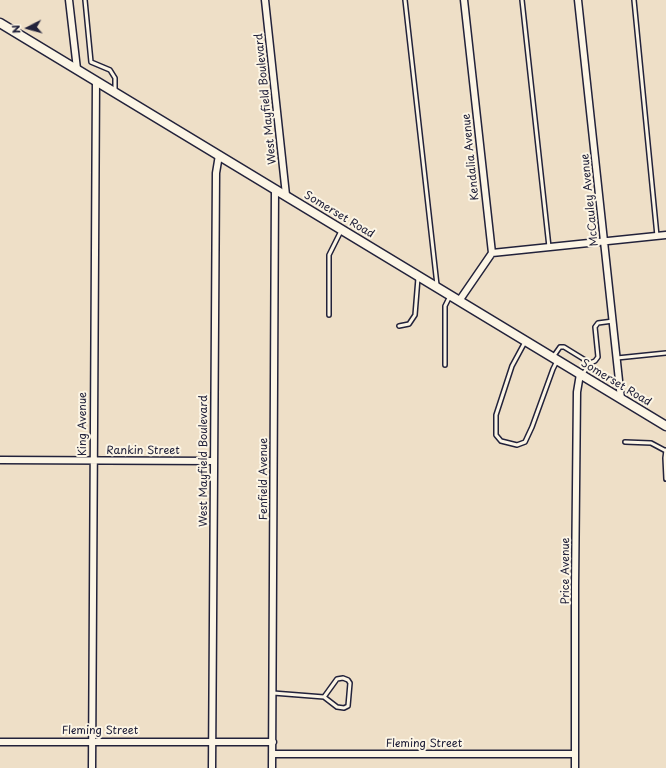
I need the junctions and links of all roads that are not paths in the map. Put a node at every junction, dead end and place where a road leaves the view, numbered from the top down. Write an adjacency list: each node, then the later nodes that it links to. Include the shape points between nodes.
1 (69, 0): 10 (street)
2 (85, 0): 12 (lane, via 91,62 110,70 115,78)
3 (265, 0): 15 (street, West Mayfield Boulevard)
4 (405, 0): 23 (lane)
5 (464, 0): 21 (street, Kendalia Avenue)
6 (522, 0): 20 (lane)
7 (578, 0): 19 (street, McCauley Avenue)
8 (634, 0): 18 (lane)
9 (0, 23): 10 (main road, Somerset Road)
10 (77, 69): 11 (main road, Somerset Road)
11 (96, 81): 12 (main road, Somerset Road); 41 (street, King Avenue)
12 (115, 92): 13 (main road, Somerset Road)
13 (219, 155): 14 (main road, Somerset Road); 42 (street, West Mayfield Boulevard, via 216,173)
14 (275, 189): 15 (main road, Somerset Road); 44 (street, Fenfield Avenue)
15 (286, 196): 16 (main road, Somerset Road)
16 (341, 229): 22 (main road, Somerset Road); 26 (lane, via 329,255)
17 (666, 235): 18 (street)
18 (658, 236): 19 (street)
19 (604, 241): 20 (street); 27 (street, McCauley Avenue)
20 (549, 247): 21 (street)
21 (492, 254): 25 (street)
22 (418, 276): 23 (main road, Somerset Road); 28 (lane, via 415,315 409,324)
23 (437, 287): 24 (main road, Somerset Road)
24 (450, 295): 25 (main road, Somerset Road); 34 (lane, via 445,306)
25 (459, 301): 29 (main road, Somerset Road)
26 (329, 315)
27 (613, 322): 31 (street, McCauley Avenue); 33 (lane, via 598,323 595,327 598,357)
28 (399, 326)
29 (526, 341): 32 (main road, Somerset Road); 32 (lane, via 512,366 496,415 496,435 500,441 517,445 525,442)
30 (666, 353): 31 (lane)
31 (617, 358): 36 (street, McCauley Avenue)
32 (555, 359): 33 (lane, via 560,347 564,347); 35 (main road, Somerset Road)
33 (590, 363): 35 (lane)
34 (445, 365)
35 (581, 374): 36 (main road, Somerset Road); 51 (street, Price Avenue, via 577,446)
36 (621, 399): 37 (main road, Somerset Road)
37 (666, 426)
38 (625, 442): 39 (lane, via 651,443)
39 (666, 450): 43 (lane)
40 (0, 460): 41 (street, Rankin Street)
41 (93, 461): 42 (street, Rankin Street); 46 (street, King Avenue)
42 (214, 461): 48 (street, West Mayfield Boulevard)
43 (666, 479)
44 (273, 693): 45 (lane); 49 (street, Fenfield Avenue)
45 (324, 697): 45 (lane, via 337,679 343,678 350,683 348,706 337,707)
46 (92, 741): 47 (street, Fleming Street); 48 (street, Fleming Street); 52 (street, King Avenue)
47 (0, 742)
48 (212, 742): 49 (street, Fleming Street); 53 (street, West Mayfield Boulevard)
49 (273, 742): 50 (street, Fenfield Avenue)
50 (272, 754): 51 (street, Fleming Street); 54 (street, Fenfield Avenue)
51 (575, 754): 55 (street, Price Avenue)
52 (92, 768)
53 (212, 768)
54 (272, 768)
55 (575, 768)

